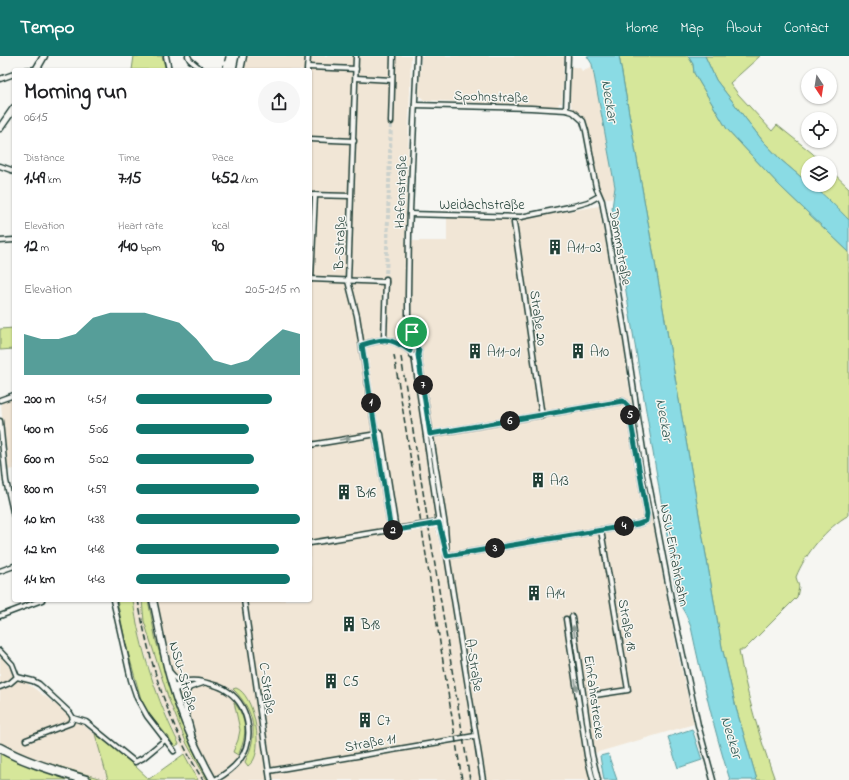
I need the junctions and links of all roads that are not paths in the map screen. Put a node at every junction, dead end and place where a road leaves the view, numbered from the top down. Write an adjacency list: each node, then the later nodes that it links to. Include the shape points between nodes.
1 (44, 56): 10 (main road)
2 (166, 56): 11 (street)
3 (188, 56): 12 (street)
4 (243, 56): 13 (main road)
5 (308, 56): 14 (street)
6 (356, 56): 16 (street, B-Straße)
7 (393, 56): 20 (street)
8 (416, 56): 21 (street, Hafenstraße)
9 (568, 56): 22 (street)
10 (37, 68)
11 (169, 68)
12 (200, 68)
13 (240, 68)
14 (308, 68)
15 (312, 68): 16 (street)
16 (356, 69): 18 (street, B-Straße)
17 (12, 75): 19 (street)
18 (356, 78): 20 (street); 27 (street, B-Straße)
19 (0, 79)
20 (392, 80): 24 (street)
21 (414, 105): 22 (street, Spohnstraße); 33 (street, Hafenstraße)
22 (566, 110): 32 (street, Dammstraße, via 573,112 583,121)
23 (12, 111): 25 (main road)
24 (391, 122)
25 (0, 128)
26 (312, 138): 27 (street)
27 (354, 141): 31 (street, B-Straße)
28 (0, 166): 29 (street)
29 (12, 170)
30 (315, 195): 31 (street); 37 (street)
31 (351, 196): 39 (street, B-Straße)
32 (599, 196): 33 (street, Weidachstraße, via 574,206 521,217); 41 (street, Dammstraße, via 602,201)
33 (410, 214): 40 (street, Hafenstraße, via 408,318)
34 (514, 223): 48 (street, Straße 20)
35 (12, 240): 36 (street)
36 (0, 241)
37 (312, 244)
38 (312, 279): 39 (street)
39 (348, 281): 42 (street, via 386,280); 43 (street, B-Straße)
40 (411, 330): 44 (street, A-Straße)
41 (625, 333): 94 (street, NSU-Einfahrbahn, via 645,463 672,604 698,725)
42 (384, 339): 43 (street); 44 (street)
43 (362, 345): 50 (street, B-Straße)
44 (412, 348): 45 (street, via 412,355); 45 (street, A-Straße, via 419,350)
45 (416, 355): 52 (street, A-Straße)
46 (12, 396): 47 (street)
47 (0, 400)
48 (542, 416): 52 (street); 58 (street, via 623,401 628,406 647,514 646,521)
49 (0, 421): 55 (street, via 6,481)
50 (375, 429): 51 (street); 53 (street, B-Straße)
51 (381, 434): 53 (street); 57 (street)
52 (428, 434): 56 (street, A-Straße)
53 (376, 435): 54 (street, one-way to 53); 59 (street, B-Straße)
54 (312, 445)
55 (12, 507)
56 (442, 522): 57 (street); 61 (street, A-Straße)
57 (396, 530): 59 (street)
58 (601, 530): 61 (street); 79 (street, Straße 18, via 628,690)
59 (391, 531): 60 (street)
60 (312, 543)
61 (447, 555): 81 (street, A-Straße)
62 (12, 567): 63 (street)
63 (0, 571)
64 (37, 602): 68 (street)
65 (113, 602): 82 (street, via 134,690 143,710)
66 (154, 602): 72 (main road, NSU-Straße)
67 (244, 602): 87 (street, C-Straße)
68 (0, 616)
69 (572, 617): 93 (street, Einfahrstrecke, one-way to 69)
70 (566, 619): 92 (street, Einfahrstrecke, one-way to 92)
71 (0, 651): 73 (street, via 12,664)
72 (168, 670): 74 (street, via 178,681); 78 (main road, NSU-Straße)
73 (17, 677): 76 (street); 80 (street, via 39,684)
74 (184, 682): 75 (street, via 196,680); 78 (street)
75 (205, 683): 77 (street); 89 (street, via 231,694 244,710 248,723 249,736 240,760 229,772)
76 (0, 687)
77 (189, 688): 78 (street); 84 (street, via 184,701)
78 (174, 689): 84 (main road, NSU-Straße)
79 (595, 695)
80 (73, 718): 82 (street, via 86,722 135,762); 83 (street, via 71,723)
81 (475, 736): 87 (street, Straße 11); 91 (street, A-Straße)
82 (166, 739): 86 (street)
83 (26, 740)
84 (194, 744): 89 (main road, NSU-Straße)
85 (0, 748): 88 (highway, via 44,767)
86 (174, 751)
87 (269, 771): 90 (street, C-Straße)
88 (86, 780)
89 (214, 780)
90 (270, 780)
91 (483, 780)
92 (593, 780)
93 (598, 780)
94 (713, 780)

